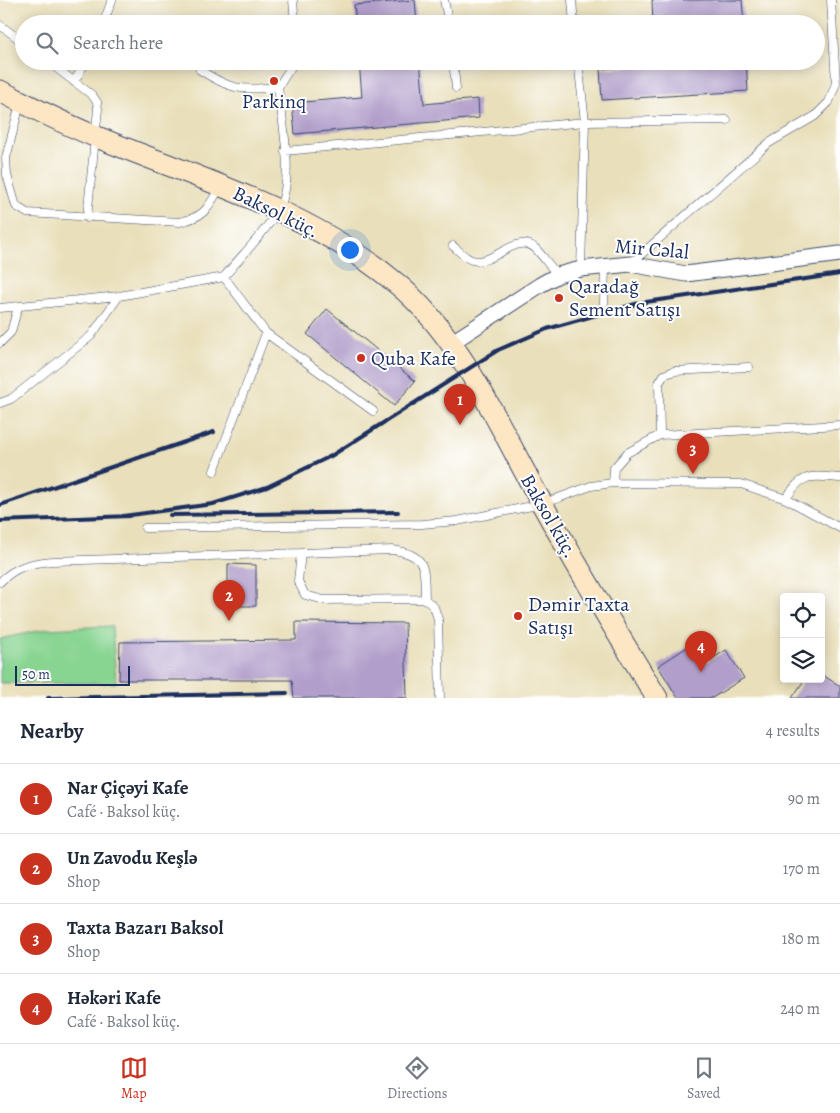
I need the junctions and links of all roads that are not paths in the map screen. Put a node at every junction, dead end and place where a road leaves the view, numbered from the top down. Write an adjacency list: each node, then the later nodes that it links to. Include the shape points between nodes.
1 (112, 0): 6 (lane)
2 (293, 0): 7 (lane)
3 (444, 0): 8 (lane)
4 (572, 0): 9 (lane)
5 (831, 0): 19 (lane)
6 (106, 15)
7 (294, 15)
8 (447, 15)
9 (573, 15)
10 (0, 25): 11 (lane)
11 (15, 36)
12 (59, 70): 18 (lane)
13 (81, 70): 18 (lane)
14 (200, 70): 20 (lane, via 221,83 244,90)
15 (289, 70): 20 (lane)
16 (454, 70): 21 (lane)
17 (579, 70): 25 (lane)
18 (74, 82): 26 (lane, via 97,102)
19 (838, 83): 33 (lane, via 829,102 815,116 769,143)
20 (278, 87): 27 (lane)
21 (456, 88)
22 (0, 91): 23 (main road, Baksol küç.)
23 (21, 102): 26 (main road, Baksol küç.); 30 (lane, via 6,158 16,206 26,213)
24 (727, 120): 25 (lane)
25 (585, 122): 27 (lane); 35 (lane)
26 (95, 136): 28 (main road, Baksol küç.); 30 (lane)
27 (285, 151): 29 (lane, via 284,192)
28 (222, 185): 29 (main road, Baksol küç.); 30 (lane, via 205,213 180,222)
29 (278, 210): 37 (lane); 44 (main road, Baksol küç., via 347,248 396,283 418,303)
30 (87, 218)
31 (453, 246): 36 (lane, via 478,262 524,244 534,247)
32 (840, 254): 33 (street, Mir Cəlal, via 686,274)
33 (630, 264): 34 (street, Mir Cəlal)
34 (605, 266): 35 (street, Mir Cəlal); 39 (lane)
35 (581, 269): 36 (street, Mir Cəlal)
36 (558, 276): 44 (street, Mir Cəlal)
37 (224, 277): 38 (lane); 42 (lane)
38 (119, 296): 40 (lane); 46 (lane, via 91,336 11,399)
39 (604, 304)
40 (18, 306): 41 (lane); 43 (lane, via 11,332)
41 (0, 308)
42 (266, 334): 47 (lane); 50 (lane)
43 (0, 343)
44 (451, 343): 54 (main road, Baksol küç.)
45 (749, 367): 49 (lane, via 674,371 664,375 659,383)
46 (0, 403)
47 (373, 411)
48 (840, 425): 49 (lane)
49 (660, 435): 52 (lane, via 627,453 614,468)
50 (214, 471)
51 (840, 478): 53 (lane, via 807,476 795,483)
52 (613, 483): 53 (lane, via 741,484); 54 (lane, via 577,490)
53 (786, 499): 56 (lane)
54 (542, 504): 55 (lane, via 457,521 422,524); 60 (main road, Baksol küç.)
55 (145, 528)
56 (840, 528)
57 (301, 553): 58 (lane, via 52,560 27,564 11,571); 59 (lane, via 410,552 424,569); 59 (lane, via 298,581 305,595 324,600)
58 (0, 582)
59 (425, 599): 61 (lane, via 434,607 438,618)
60 (655, 697)
61 (440, 698)

